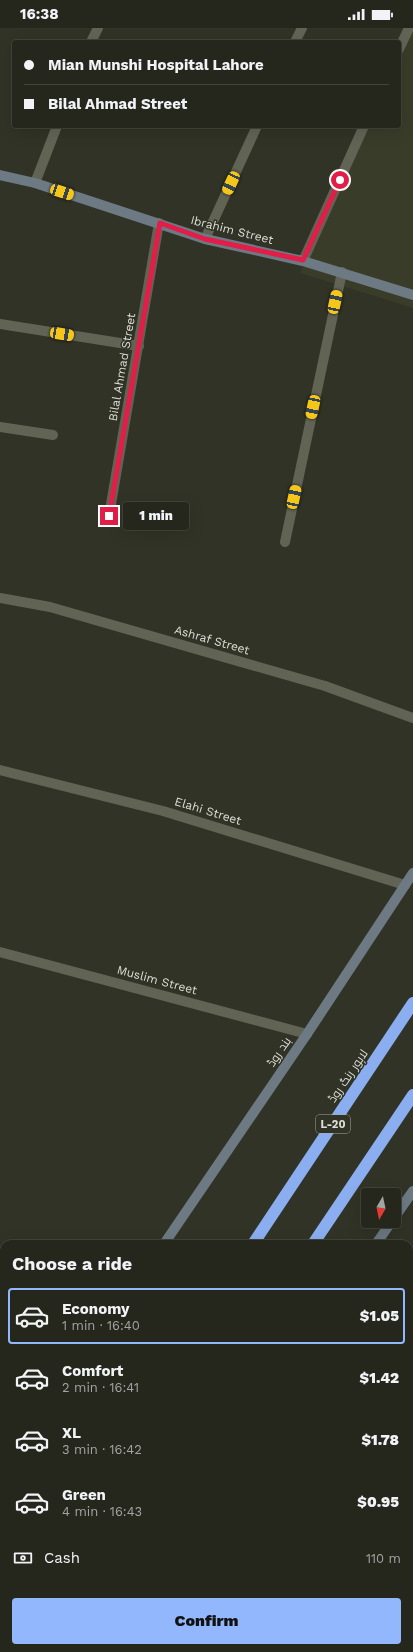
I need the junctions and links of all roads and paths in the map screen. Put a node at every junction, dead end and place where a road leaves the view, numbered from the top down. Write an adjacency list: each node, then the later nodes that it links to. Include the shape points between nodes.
1 (98, 28): 4 (street)
2 (302, 28): 5 (street)
3 (409, 28): 6 (street)
4 (93, 40)
5 (297, 40)
6 (401, 45)
7 (56, 128): 11 (street)
8 (256, 128): 13 (street)
9 (363, 128): 14 (street)
10 (0, 175): 11 (main road, Ibrahim Street)
11 (35, 183): 12 (main road, Ibrahim Street)
12 (160, 223): 13 (main road, Ibrahim Street); 18 (street, Bilal Ahmad Street)
13 (205, 239): 14 (main road, Ibrahim Street)
14 (303, 260): 15 (main road, Ibrahim Street)
15 (342, 272): 16 (main road, Ibrahim Street); 22 (street)
16 (413, 295)
17 (0, 324): 18 (street)
18 (139, 346): 21 (street, Bilal Ahmad Street)
19 (0, 427): 20 (street)
20 (53, 435)
21 (109, 516)
22 (285, 542)
23 (0, 598): 24 (street, Ashraf Street, via 50,607 318,684)
24 (413, 718)
25 (0, 770): 27 (street, Elahi Street, via 163,811)
26 (413, 873): 27 (main road, بند روڈ)
27 (405, 885): 30 (main road, بند روڈ)
28 (0, 952): 30 (street, Muslim Street)
29 (413, 1004): 36 (highway, لاہور رنگ روڈ / L-20)
30 (307, 1034): 35 (main road, بند روڈ)
31 (413, 1095): 37 (highway)
32 (412, 1196): 33 (main road)
33 (401, 1209)
34 (387, 1228): 38 (main road)
35 (167, 1240)
36 (256, 1240)
37 (316, 1240)
38 (379, 1240)

